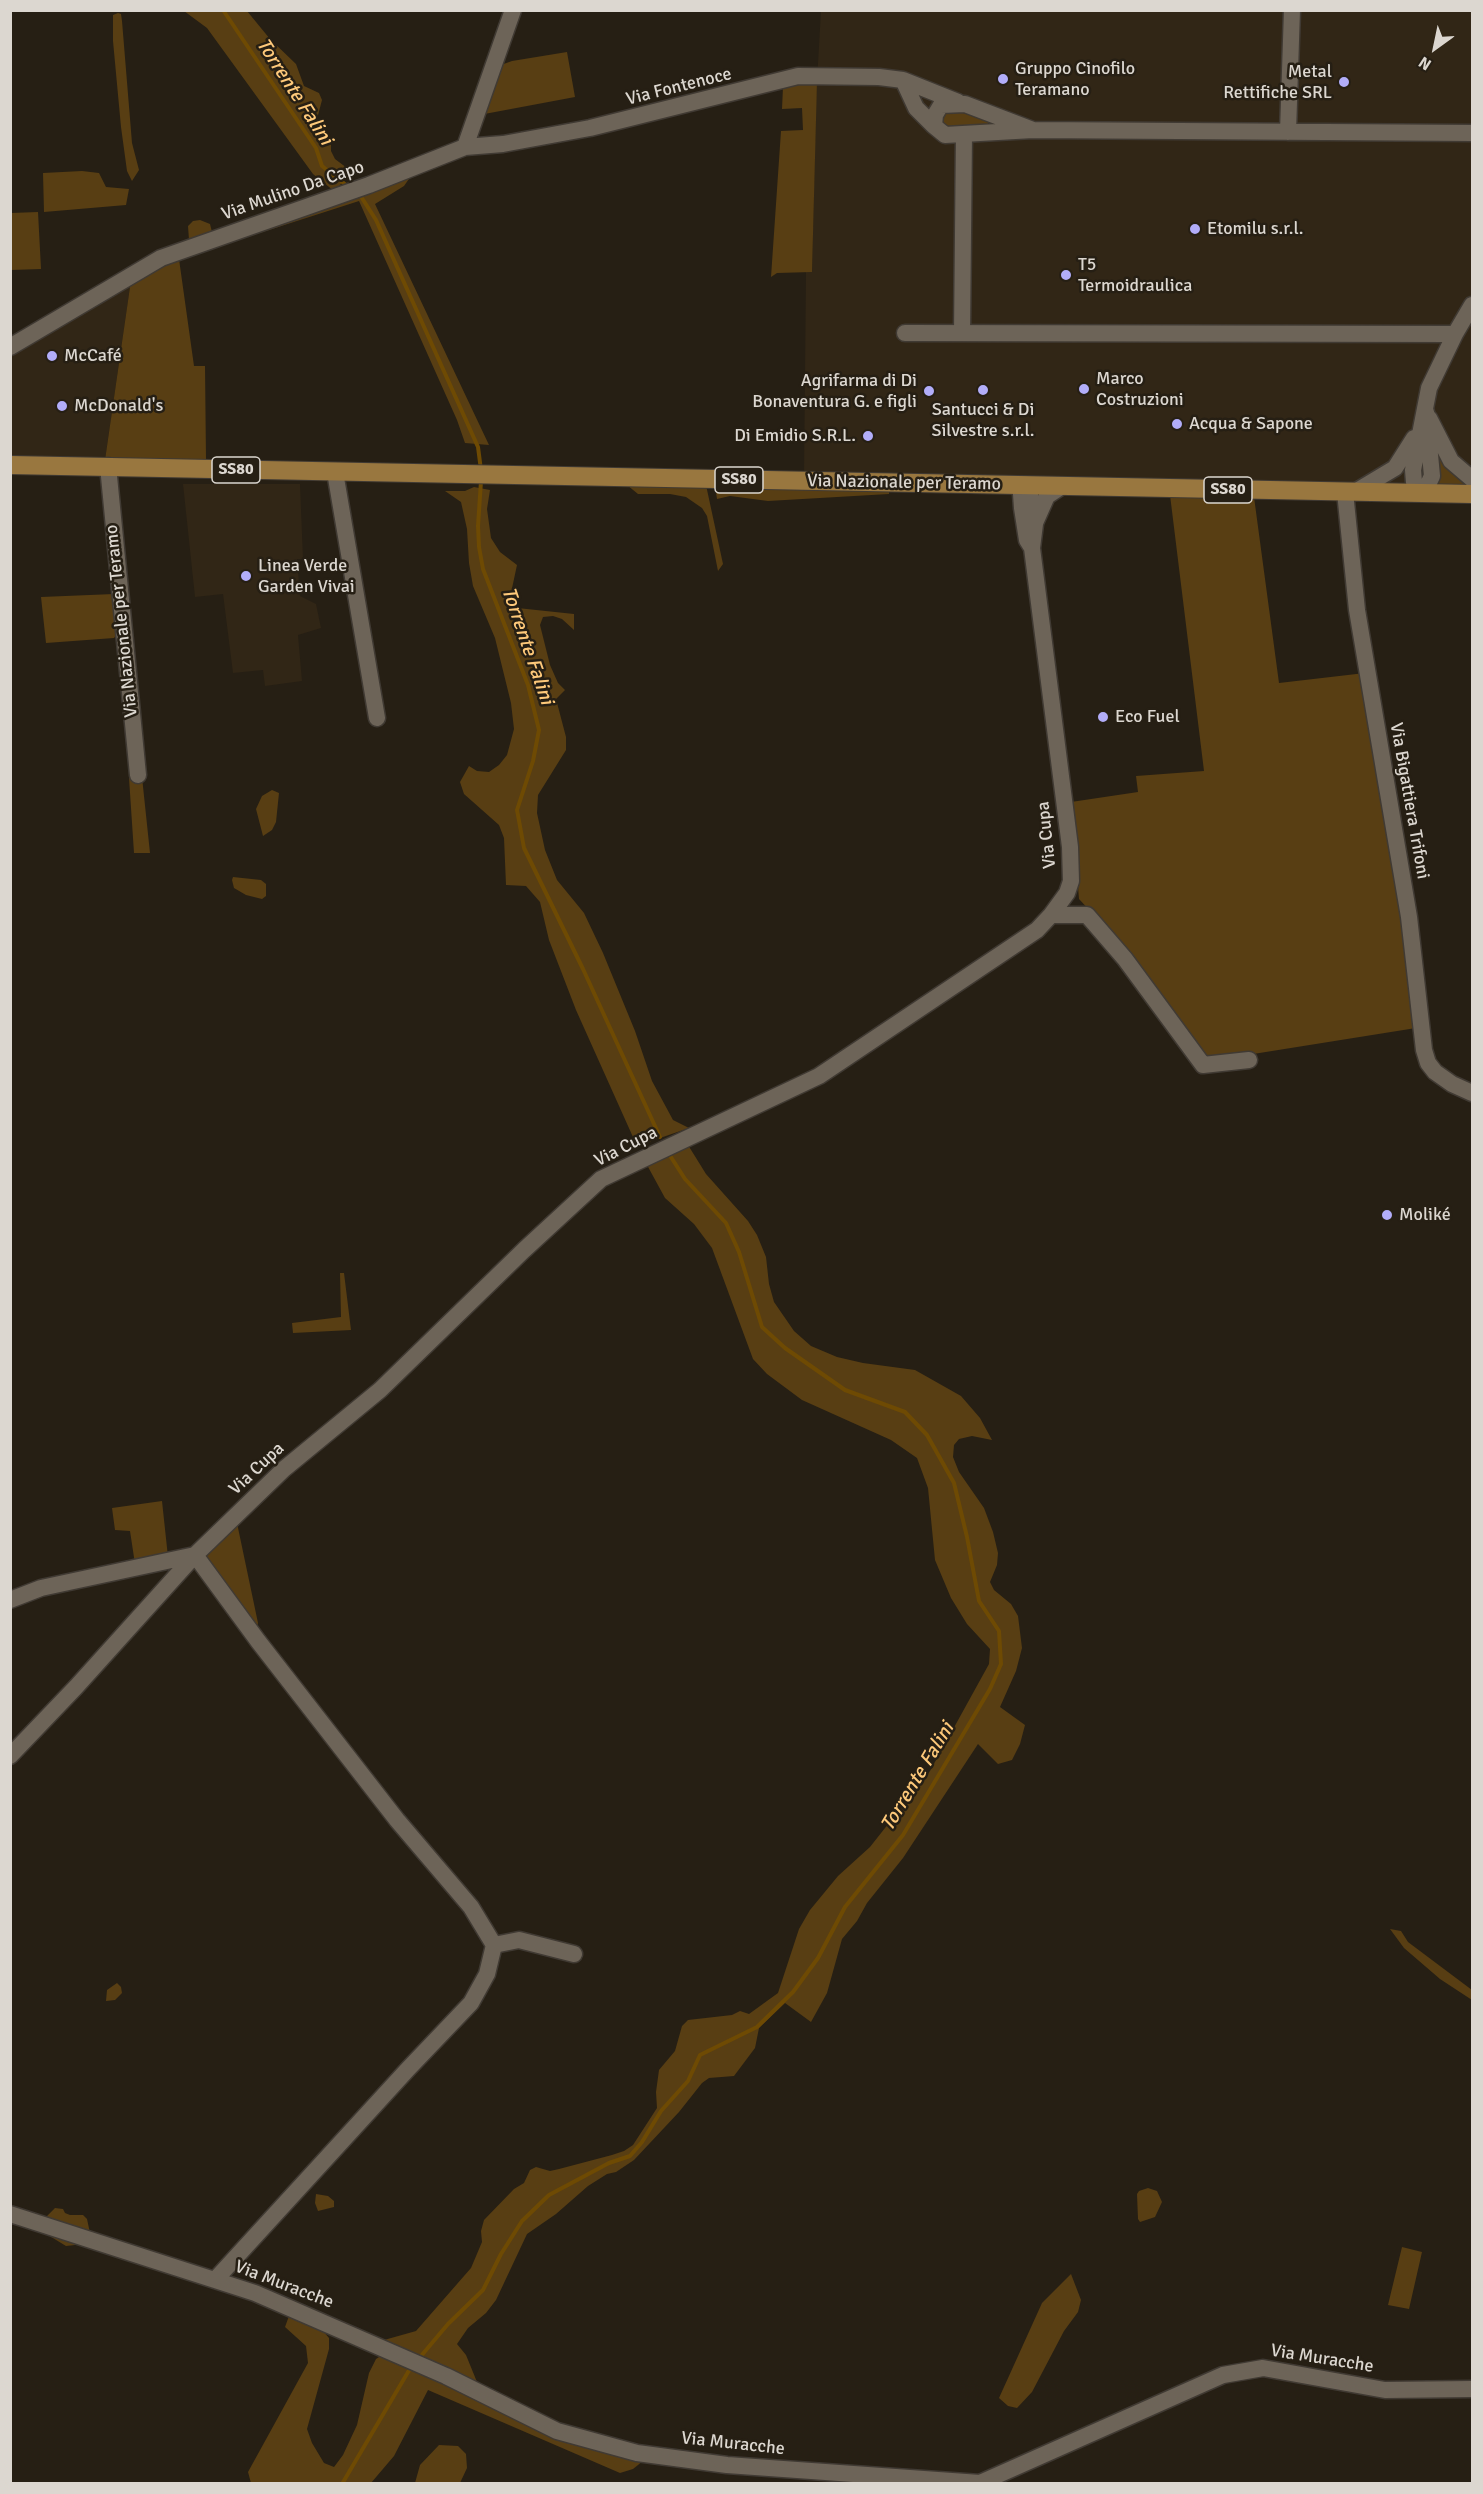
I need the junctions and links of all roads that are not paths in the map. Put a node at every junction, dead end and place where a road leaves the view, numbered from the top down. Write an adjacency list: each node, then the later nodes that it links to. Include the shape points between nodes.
1 (513, 10): 10 (street)
2 (1292, 10): 7 (street)
3 (903, 80): 4 (street, Via Fontenoce); 5 (street, via 916,108); 10 (street, Via Fontenoce, via 798,76 590,128)
4 (965, 104): 5 (street, via 940,105); 6 (street, Via Fontenoce)
5 (934, 126): 9 (street, Via Fontenoce, via 945,135)
6 (1033, 130): 7 (street, Via Fontenoce); 9 (street, Via Fontenoce)
7 (1288, 132): 8 (street, Via Fontenoce)
8 (1473, 133)
9 (964, 134): 13 (street)
10 (465, 147): 15 (street, Via Mulino Da Capo, via 161,258)
11 (1473, 305): 14 (street)
12 (905, 333): 13 (street)
13 (962, 333): 14 (street)
14 (1455, 333): 16 (street, via 1429,388)
15 (10, 347)
16 (1426, 412): 20 (street, via 1450,461); 24 (street, via 1395,468); 25 (street, via 1432,476)
17 (10, 465): 18 (main road, Via Nazionale per Teramo / SS80)
18 (108, 466): 19 (main road, Via Nazionale per Teramo / SS80); 29 (street, Via Nazionale per Teramo)
19 (335, 472): 21 (main road, Via Nazionale per Teramo / SS80); 28 (street)
20 (1473, 479)
21 (982, 485): 22 (main road, Via Nazionale per Teramo / SS80); 27 (street, via 1008,495)
22 (1025, 486): 23 (main road, Via Nazionale per Teramo / SS80); 27 (street, Via Cupa, via 1030,494)
23 (1062, 486): 24 (main road, Via Nazionale per Teramo / SS80); 27 (street, Via Cupa, via 1047,495)
24 (1350, 492): 25 (main road, Via Nazionale per Teramo / SS80); 32 (street, Via Bigattiera Trifoni, via 1357,610 1409,917 1424,1050 1434,1072)
25 (1424, 493): 26 (main road, Via Nazionale per Teramo / SS80)
26 (1473, 494)
27 (1029, 523): 30 (street, Via Cupa, via 1035,539 1032,548 1070,847 1071,881)
28 (377, 718)
29 (138, 775)
30 (1051, 915): 31 (street, via 1087,915 1125,959 1203,1065); 33 (street, Via Cupa, via 1037,930 819,1076 601,1179 380,1390 284,1469)
31 (1249, 1060)
32 (1473, 1093)
33 (195, 1555): 34 (street, via 41,1588); 35 (street, Via Cupa); 36 (street, via 397,1820 471,1907)
34 (10, 1600)
35 (10, 1756)
36 (494, 1945): 37 (street, via 519,1940); 39 (street, via 487,1974 471,2003)
37 (574, 1954)
38 (10, 2214): 39 (street, Via Muracche)
39 (215, 2280): 40 (street, Via Muracche, via 341,2328 557,2430 637,2453 727,2465 980,2482 1223,2375 1263,2367 1385,2390)
40 (1473, 2388)

